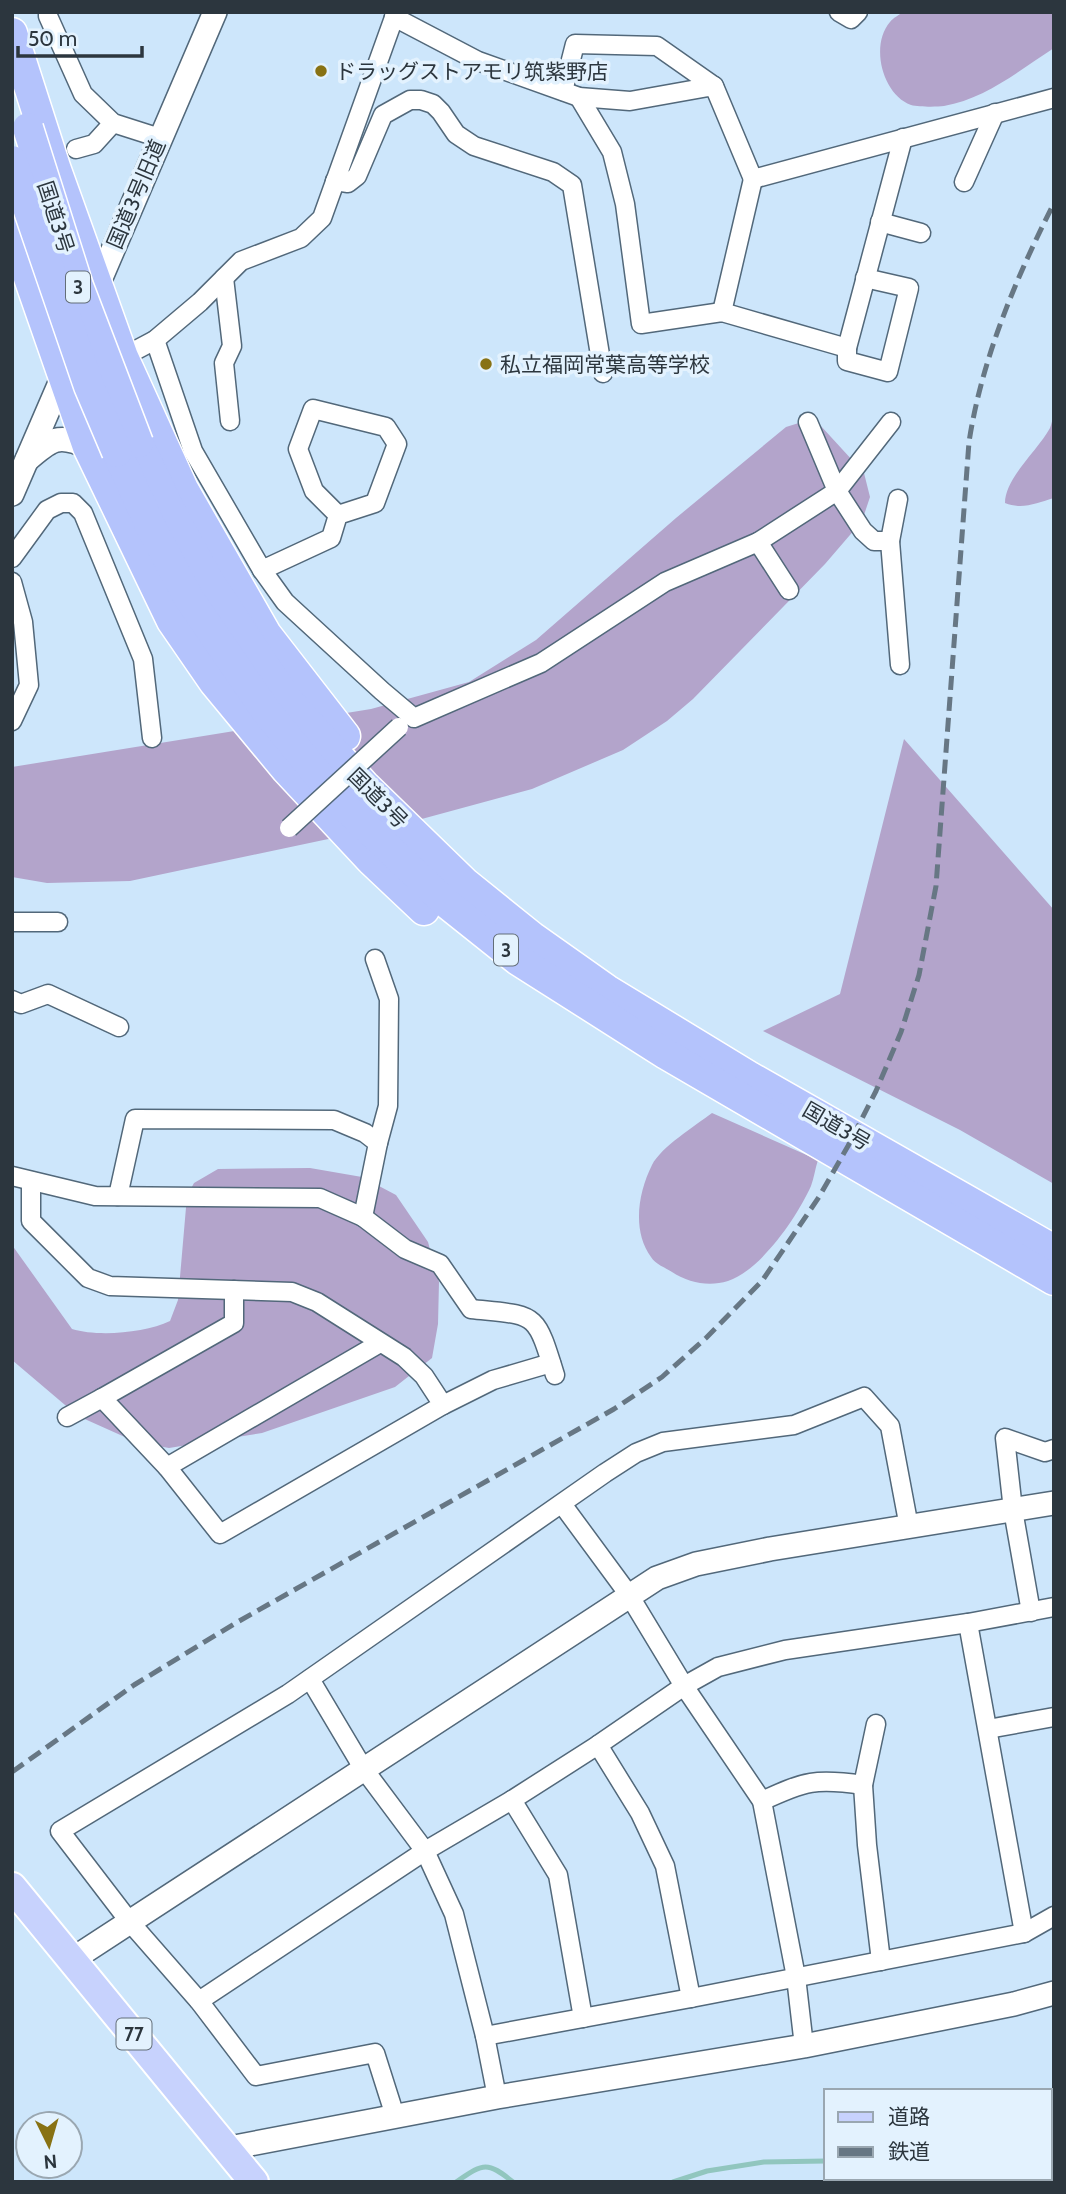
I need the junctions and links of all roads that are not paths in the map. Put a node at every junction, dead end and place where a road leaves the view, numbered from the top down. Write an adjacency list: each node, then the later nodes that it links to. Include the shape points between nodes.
1 (48, 12): 12 (street, via 83,94)
2 (215, 12): 13 (street, 国道3号旧道)
3 (839, 12): 4 (street, via 851,19)
4 (858, 12)
5 (395, 15): 9 (street, via 478,61); 18 (street)
6 (12, 33): 25 (highway)
7 (12, 79): 35 (highway, 国道3号 / 3, bridge, via 78,286)
8 (713, 86): 9 (street, via 630,101); 9 (street, via 657,46 575,44); 17 (street)
9 (571, 94): 26 (street, via 611,152 625,204 641,324)
10 (1054, 98): 11 (street)
11 (995, 113): 14 (street); 19 (street)
12 (113, 123): 13 (street); 15 (street, via 94,144)
13 (160, 138): 25 (street, 国道3号旧道)
14 (902, 138): 17 (street); 20 (street)
15 (76, 149)
16 (12, 160): 35 (highway, 国道3号 / 3, bridge, via 89,386)
17 (753, 179): 26 (street)
18 (335, 181): 23 (street, via 322,218 301,238 241,261); 30 (street, via 348,183 357,176 383,115 410,100 421,100 433,104 456,134 474,146 553,172 572,185)
19 (964, 182)
20 (880, 222): 22 (street); 24 (street)
21 (12, 229): 31 (highway)
22 (921, 233)
23 (224, 278): 27 (street); 32 (street, via 232,346 224,363)
24 (865, 278): 28 (street); 28 (street, via 909,288 888,372 847,361)
25 (99, 283): 29 (highway); 31 (street, 国道3号旧道)
26 (722, 312): 28 (street)
27 (155, 340): 29 (street); 44 (street, via 193,451)
28 (847, 348)
29 (123, 357): 55 (highway, via 183,489 266,634 342,733 475,871 534,918)
30 (603, 373)
31 (63, 377): 35 (highway); 36 (street, 国道3号旧道)
32 (230, 421)
33 (808, 422): 37 (street)
34 (891, 422): 37 (street)
35 (115, 447): 36 (street, via 69,438 46,443); 55 (highway, 国道3号 / 3, via 172,514 210,583 287,699 364,785 465,883); 64 (highway, 国道3号 / 3, via 188,597 266,711 342,804 444,901 508,951 625,1028)
36 (24, 462): 38 (street, 国道3号旧道)
37 (837, 491): 41 (street, via 863,531 874,541); 42 (street)
38 (12, 494)
39 (898, 499): 41 (street)
40 (338, 515): 40 (street, via 313,491 298,449 313,409 386,427 397,444 374,503); 44 (street, via 331,538)
41 (890, 541): 47 (street)
42 (758, 542): 46 (street); 49 (street, via 665,582 541,663)
43 (12, 558): 50 (street, via 47,510 73,503 83,513 143,659)
44 (262, 570): 49 (street, via 285,602 382,691)
45 (12, 582): 48 (street, via 23,621 29,685)
46 (789, 590)
47 (900, 665)
48 (12, 721)
49 (406, 722): 51 (street, bridge)
50 (152, 738)
51 (289, 828)
52 (12, 922): 53 (street)
53 (58, 922)
54 (375, 959): 58 (street, via 389,999 388,1106)
55 (607, 990): 63 (highway, 国道3号 / 3)
56 (12, 1000): 57 (street, via 21,1004 48,995)
57 (119, 1027)
58 (378, 1143): 61 (street, via 334,1120 135,1119); 62 (street)
59 (12, 1176): 60 (street)
60 (31, 1181): 61 (street, via 95,1196); 65 (street, via 31,1221 88,1278 110,1286)
61 (118, 1196): 62 (street, via 320,1199)
62 (363, 1217): 68 (street, via 405,1249 440,1264 471,1309 525,1314 540,1329 553,1369 493,1380)
63 (1054, 1250)
64 (1054, 1280)
65 (234, 1290): 66 (street, via 292,1292 317,1302); 67 (street, via 234,1323)
66 (380, 1343): 68 (street, via 424,1376); 71 (street)
67 (102, 1398): 69 (street); 71 (street)
68 (443, 1405): 71 (street, via 220,1534)
69 (67, 1418)
70 (1054, 1449): 74 (street, via 1045,1452 1005,1438)
71 (167, 1467)
72 (1054, 1503): 74 (street)
73 (562, 1504): 75 (street, via 636,1453 663,1442 794,1425 864,1398 890,1426); 76 (street); 80 (street)
74 (1013, 1510): 75 (street); 78 (street)
75 (909, 1527): 76 (street, via 696,1564 657,1578)
76 (629, 1595): 81 (street); 86 (street)
77 (1054, 1607): 78 (street)
78 (1031, 1612): 79 (street)
79 (968, 1623): 81 (street, via 785,1650 718,1667); 84 (street)
80 (310, 1679): 86 (street); 93 (street, via 60,1831)
81 (684, 1686): 85 (street); 89 (street)
82 (1054, 1717): 84 (street)
83 (876, 1724): 87 (street)
84 (988, 1729): 94 (street)
85 (598, 1745): 88 (street); 99 (street, via 640,1813 665,1866)
86 (363, 1768): 90 (street); 93 (street)
87 (863, 1785): 89 (street, via 828,1779 798,1784); 96 (street)
88 (512, 1800): 90 (street); 101 (street, via 558,1875)
89 (762, 1801): 97 (street)
90 (425, 1851): 100 (street); 102 (street, via 454,1914)
91 (12, 1887): 95 (main road, 77)
92 (1054, 1916): 94 (street)
93 (129, 1921): 95 (street); 100 (street)
94 (1024, 1933): 96 (street)
95 (73, 1959): 106 (main road, 77)
96 (881, 1961): 97 (street)
97 (796, 1977): 99 (street); 103 (street)
98 (1054, 1993): 103 (street)
99 (691, 1998): 101 (street)
100 (199, 2001): 105 (street, via 256,2076 375,2053)
101 (583, 2018): 102 (street)
102 (485, 2036): 104 (street)
103 (804, 2046): 104 (street)
104 (497, 2097): 105 (street)
105 (395, 2116): 106 (street)
106 (225, 2148): 107 (main road, 77)
107 (254, 2182)

